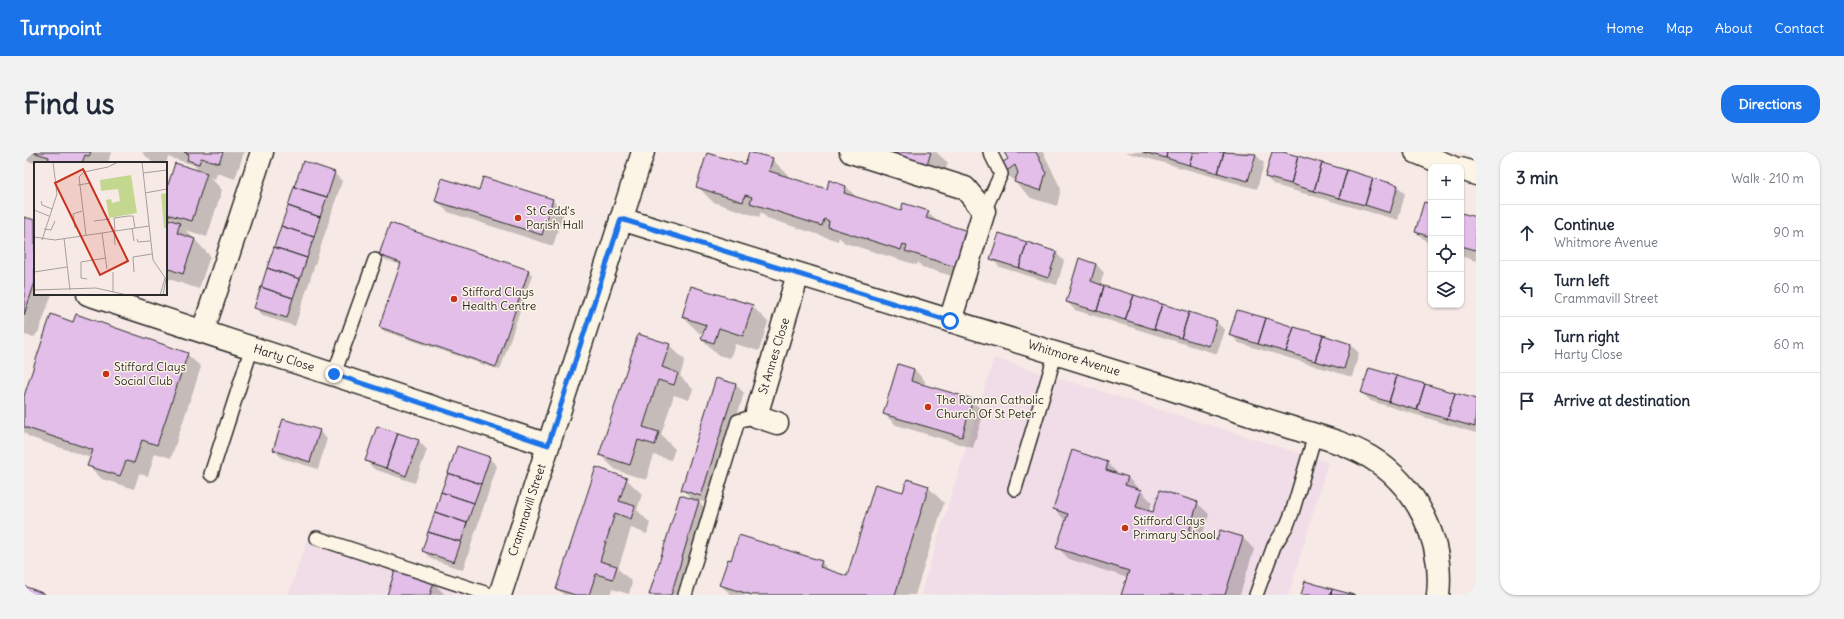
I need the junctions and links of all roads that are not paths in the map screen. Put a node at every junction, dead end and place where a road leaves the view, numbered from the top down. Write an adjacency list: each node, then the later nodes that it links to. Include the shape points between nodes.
1 (262, 152): 15 (street)
2 (643, 152): 10 (street, Crammavill Street)
3 (851, 152): 9 (street, via 965,188)
4 (990, 152): 9 (lane, via 1001,174)
5 (1416, 152): 6 (street)
6 (1445, 164)
7 (1464, 171): 8 (street)
8 (1476, 174)
9 (984, 211): 14 (street)
10 (621, 219): 12 (street, Whitmore Avenue); 22 (street, Crammavill Street)
11 (375, 260): 18 (lane)
12 (798, 274): 14 (street, Whitmore Avenue); 19 (street, St Annes Close)
13 (91, 295): 15 (street, Harty Close)
14 (950, 321): 17 (street, Whitmore Avenue)
15 (202, 331): 16 (street, Harty Close)
16 (252, 347): 18 (street, Harty Close); 23 (lane)
17 (1056, 352): 21 (street, Whitmore Avenue); 24 (lane)
18 (334, 374): 22 (street, Harty Close)
19 (756, 416): 20 (street); 28 (lane, via 738,421)
20 (777, 423)
21 (1315, 435): 29 (lane, via 1289,519 1274,546); 30 (street, Whitmore Avenue, via 1371,457 1394,475 1413,497 1428,524 1436,548)
22 (548, 445): 27 (street, Crammavill Street)
23 (211, 474)
24 (1015, 489)
25 (317, 538): 26 (lane)
26 (491, 595)
27 (500, 595)
28 (685, 595)
29 (1256, 595)
30 (1438, 595)

